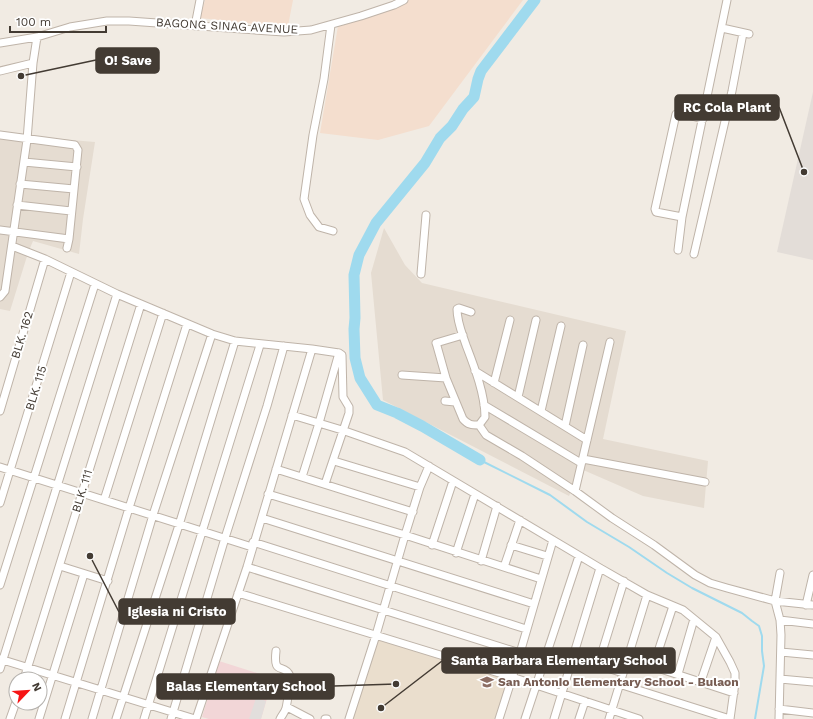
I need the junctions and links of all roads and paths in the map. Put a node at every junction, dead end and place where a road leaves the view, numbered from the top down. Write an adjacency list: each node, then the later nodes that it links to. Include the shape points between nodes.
1 (200, 0): 5 (street)
2 (404, 0): 4 (street, BAGONG SINAG AVENUE)
3 (727, 0): 6 (street)
4 (331, 25): 5 (street, BAGONG SINAG AVENUE, via 284,32); 24 (street, via 304,199 310,215 319,227)
5 (195, 26): 7 (street, BAGONG SINAG AVENUE, via 107,21 70,27)
6 (722, 28): 11 (street); 29 (street, via 746,34)
7 (37, 37): 8 (street, BAGONG SINAG AVENUE); 9 (street)
8 (0, 43)
9 (33, 63): 10 (street); 13 (street)
10 (0, 70)
11 (703, 119): 21 (street); 21 (street, via 676,114 655,209 656,212)
12 (0, 136): 13 (street)
13 (28, 140): 14 (street); 15 (street, via 75,146 78,150)
14 (24, 162): 15 (street); 16 (street)
15 (77, 167): 17 (street)
16 (20, 184): 17 (street); 18 (street)
17 (74, 189): 19 (street)
18 (17, 205): 19 (street); 23 (street)
19 (71, 211): 25 (street)
20 (426, 215): 32 (street)
21 (682, 217): 28 (street)
22 (0, 230): 23 (street)
23 (14, 231): 25 (street); 26 (street)
24 (333, 231)
25 (69, 239): 27 (street)
26 (12, 246): 30 (street); 35 (street, via 5,291)
27 (67, 248)
28 (678, 250)
29 (694, 254)
30 (45, 259): 31 (street); 61 (street, BLK. 162)
31 (71, 272): 33 (street); 73 (street, BLK. 115)
32 (421, 274)
33 (94, 284): 34 (street); 75 (street)
34 (117, 294): 36 (street); 79 (street)
35 (0, 297)
36 (141, 304): 38 (street); 82 (street, BLK. 111)
37 (471, 312): 44 (street, via 457,309 458,323)
38 (163, 313): 41 (street); 85 (street)
39 (510, 320): 55 (street)
40 (536, 320): 56 (street)
41 (187, 324): 43 (street); 88 (street)
42 (561, 326): 60 (street)
43 (212, 334): 45 (street); 90 (street)
44 (463, 335): 52 (street); 54 (street, via 436,343)
45 (236, 341): 47 (street); 93 (street)
46 (610, 342): 67 (street)
47 (260, 345): 49 (street); 94 (street)
48 (583, 345): 65 (street)
49 (284, 346): 50 (street); 96 (street)
50 (312, 349): 51 (street); 62 (street)
51 (339, 353): 63 (street); 66 (street, via 342,355 343,397 349,408)
52 (475, 371): 55 (street); 59 (street)
53 (402, 375): 54 (street)
54 (446, 378): 58 (street)
55 (494, 383): 56 (street)
56 (518, 397): 60 (street)
57 (445, 402): 58 (street)
58 (455, 402): 64 (street, via 464,421)
59 (484, 405): 64 (street, via 485,417); 69 (street)
60 (541, 410): 65 (street)
61 (0, 411)
62 (292, 415): 63 (street); 72 (street)
63 (319, 423): 66 (street); 74 (street)
64 (479, 425): 81 (street, via 486,435)
65 (565, 426): 67 (street)
66 (342, 430): 68 (street); 70 (street, via 405,452)
67 (587, 440): 69 (street)
68 (334, 461): 78 (street); 80 (street)
69 (582, 461): 77 (street); 81 (street)
70 (429, 466): 76 (street); 80 (street)
71 (0, 467): 73 (street)
72 (276, 468): 74 (street); 83 (street)
73 (10, 470): 75 (street); 86 (street, BLK. 115)
74 (302, 477): 78 (street)
75 (34, 478): 79 (street); 116 (street)
76 (453, 481): 84 (street); 99 (street)
77 (705, 482)
78 (325, 484): 89 (street)
79 (57, 485): 82 (street); 137 (street)
80 (420, 487): 89 (street)
81 (575, 491): 120 (street, via 695,575 710,583)
82 (81, 493): 85 (street); 106 (street, BLK. 111)
83 (268, 494): 91 (street); 95 (street)
84 (475, 494): 87 (street); 101 (street)
85 (104, 500): 88 (street)
86 (0, 503)
87 (497, 506): 92 (street); 105 (street)
88 (129, 508): 90 (street); 114 (street)
89 (413, 512): 95 (street)
90 (153, 515): 93 (street); 153 (street)
91 (262, 518): 98 (street); 104 (street)
92 (520, 520): 97 (street); 100 (street)
93 (179, 525): 94 (street); 156 (street)
94 (202, 531): 96 (street); 158 (street)
95 (405, 535): 99 (street); 104 (street)
96 (225, 538): 98 (street); 163 (street)
97 (553, 540): 102 (street); 103 (street)
98 (253, 545): 107 (street); 117 (street)
99 (432, 545): 101 (street)
100 (511, 545): 102 (street); 108 (street)
101 (456, 552): 105 (street)
102 (547, 556): 113 (street)
103 (579, 556): 109 (street); 152 (street)
104 (398, 561): 117 (street); 121 (street)
105 (481, 561): 108 (street)
106 (60, 566): 111 (street); 139 (street, BLK. 111)
107 (247, 567): 118 (street); 124 (street)
108 (504, 567): 113 (street)
109 (600, 568): 115 (street); 135 (street)
110 (780, 573): 120 (street)
111 (84, 574): 114 (street); 145 (street)
112 (813, 575): 122 (street)
113 (541, 579): 121 (street)
114 (108, 582): 149 (street)
115 (624, 582): 119 (street); 138 (street)
116 (0, 585)
117 (390, 585): 124 (street); 128 (street)
118 (238, 594): 129 (street); 169 (street)
119 (647, 595): 123 (street); 136 (street)
120 (775, 601): 122 (street); 126 (street)
121 (534, 604): 128 (street)
122 (810, 605)
123 (673, 606): 125 (street); 140 (street)
124 (383, 609): 129 (street); 133 (street)
125 (694, 619): 130 (street); 144 (street)
126 (780, 620): 127 (street); 132 (street)
127 (813, 624)
128 (526, 629): 133 (street)
129 (376, 635): 146 (street); 172 (street)
130 (716, 637): 148 (street); 154 (street, via 734,673)
131 (276, 651): 159 (street, via 275,663 287,672 290,679)
132 (781, 652): 134 (street); 147 (street)
133 (520, 653): 146 (street)
134 (813, 655)
135 (573, 657): 138 (street); 155 (street)
136 (627, 658): 140 (street); 143 (street)
137 (1, 659): 139 (street); 141 (street)
138 (598, 665): 143 (street)
139 (28, 667): 142 (street, BLK. 111); 145 (street)
140 (653, 667): 144 (street)
141 (0, 669)
142 (27, 671)
143 (623, 673): 151 (street)
144 (678, 674): 148 (street)
145 (53, 675): 149 (street); 164 (street)
146 (512, 677): 152 (street); 173 (street)
147 (780, 678): 150 (street); 160 (street)
148 (701, 681): 154 (street)
149 (77, 682): 153 (street); 165 (street)
150 (813, 682)
151 (619, 684): 161 (street); 179 (street)
152 (536, 685): 155 (street); 174 (street)
153 (101, 690): 156 (street); 166 (street)
154 (734, 692): 179 (street)
155 (562, 693): 157 (street); 175 (street)
156 (122, 697): 158 (street); 167 (street)
157 (585, 701): 161 (street); 176 (street)
158 (149, 704): 163 (street); 168 (street)
159 (287, 707): 170 (street); 171 (street)
160 (779, 709): 162 (street); 180 (street)
161 (611, 711): 177 (street); 178 (street)
162 (813, 713)
163 (172, 715): 169 (street)
164 (39, 719)
165 (66, 719)
166 (92, 719)
167 (116, 719)
168 (144, 719)
169 (196, 719)
170 (280, 719)
171 (310, 719)
172 (349, 719)
173 (499, 719)
174 (525, 719)
175 (554, 719)
176 (579, 719)
177 (609, 719)
178 (639, 719)
179 (730, 719)
180 (779, 719)

